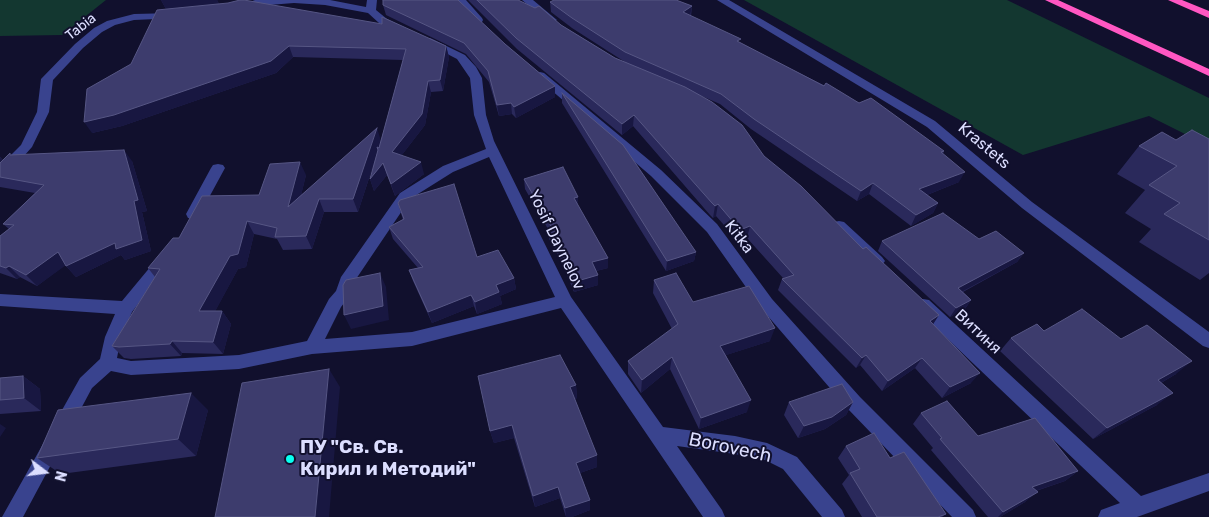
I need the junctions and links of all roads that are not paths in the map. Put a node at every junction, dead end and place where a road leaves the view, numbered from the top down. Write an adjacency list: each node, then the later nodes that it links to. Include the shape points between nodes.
1 (461, 0): 11 (street)
2 (527, 0): 10 (street)
3 (722, 0): 25 (street, Krastets, via 931,124 1027,205)
4 (1050, 0): 13 (highway)
5 (1173, 0): 9 (highway)
6 (372, 5): 7 (street, via 294,0 255,3); 14 (street, Yosif Daynelov, via 383,21 461,57 470,67 476,78 480,115)
7 (233, 9)
8 (186, 14): 16 (street, Tabia, via 134,17 111,23 78,46 47,79 43,112 26,146)
9 (1209, 15)
10 (560, 26)
11 (492, 32)
12 (526, 63): 34 (street, Kitka, via 656,173 712,228 772,310 854,402)
13 (1209, 73)
14 (493, 151): 23 (street, Yosif Daynelov); 26 (street, via 448,169 405,196 351,274)
15 (218, 168): 18 (street)
16 (0, 174)
17 (826, 213): 20 (street)
18 (187, 227)
19 (178, 244): 24 (street)
20 (891, 274)
21 (913, 295): 30 (street, Витиня)
22 (0, 300): 24 (street)
23 (565, 301): 26 (street, via 412,339); 28 (street, Yosif Daynelov)
24 (126, 308): 27 (street, via 112,337)
25 (1209, 341)
26 (312, 347): 27 (street, via 239,362 131,368)
27 (108, 363): 31 (street, via 86,383)
28 (660, 435): 32 (street, Yosif Daynelov); 33 (street, Borovech, via 767,452 790,463)
29 (1209, 482): 30 (street)
30 (1137, 506): 35 (street)
31 (12, 517)
32 (715, 517)
33 (835, 517)
34 (966, 517)
35 (1108, 517)

